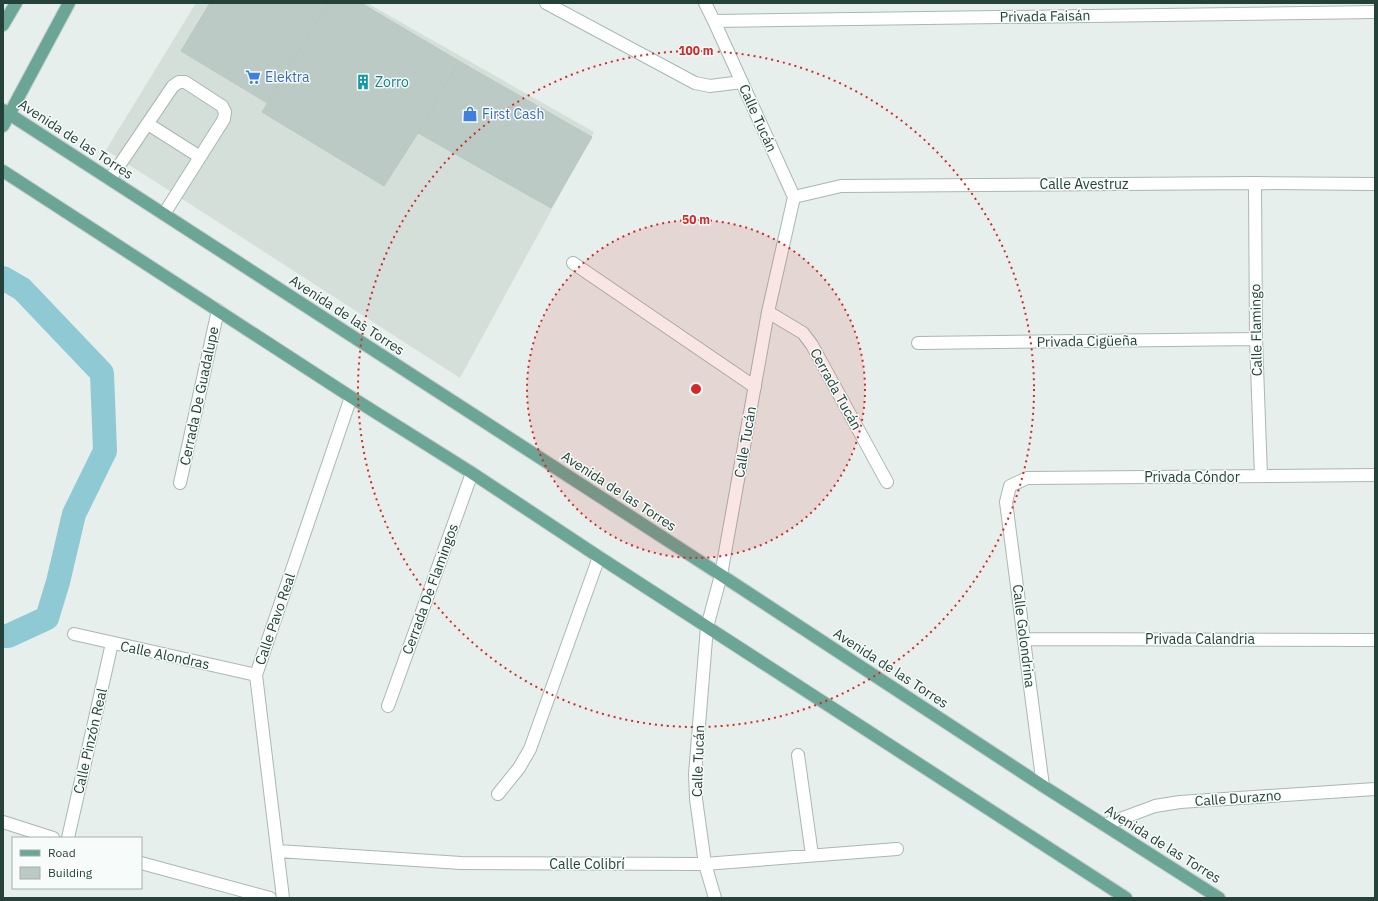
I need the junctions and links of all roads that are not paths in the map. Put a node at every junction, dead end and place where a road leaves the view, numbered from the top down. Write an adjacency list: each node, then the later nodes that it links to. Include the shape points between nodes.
1 (16, 3): 7 (main road)
2 (69, 3): 9 (main road, Avenida de las Torres)
3 (546, 3): 8 (street, via 695,82 710,86)
4 (705, 3): 6 (street, Calle Tucán)
5 (1375, 12): 6 (street, Privada Faisán)
6 (714, 21): 8 (street, Calle Tucán)
7 (3, 25)
8 (742, 82): 17 (street, Calle Tucán)
9 (6, 112): 11 (main road, Avenida de las Torres); 14 (main road, Avenida de las Torres)
10 (148, 124): 12 (street); 12 (street, via 173,86 185,82 222,106 225,112 224,119); 14 (street)
11 (3, 126)
12 (200, 157): 18 (street)
13 (3, 171): 20 (main road)
14 (110, 179): 18 (main road, Avenida de las Torres)
15 (1255, 183): 16 (street, Calle Avestruz); 17 (street, Calle Avestruz, via 841,186); 22 (street, Calle Flamingo)
16 (1375, 184)
17 (794, 197): 21 (street, Calle Tucán)
18 (164, 214): 33 (main road, Avenida de las Torres)
19 (573, 263): 24 (street)
20 (218, 310): 25 (main road); 30 (street, Cerrada De Guadalupe)
21 (768, 312): 24 (street, Calle Tucán); 29 (street, Cerrada Tucán, via 803,333 812,345)
22 (1256, 339): 23 (street, Privada Cigüeña); 28 (street, Calle Flamingo)
23 (918, 343)
24 (754, 387): 33 (street, Calle Tucán)
25 (351, 397): 26 (main road); 39 (street, Calle Pavo Real)
26 (472, 473): 32 (main road); 40 (street, Cerrada De Flamingos)
27 (1375, 474): 28 (street, Privada Cóndor)
28 (1261, 476): 31 (street, Privada Cóndor, via 1027,478)
29 (887, 482)
30 (180, 483)
31 (1010, 486): 36 (street, Calle Golondrina, via 1006,502)
32 (599, 557): 34 (main road); 44 (street, via 530,749)
33 (720, 575): 34 (street, Calle Tucán); 42 (main road, Avenida de las Torres)
34 (707, 627): 53 (street, Calle Tucán, via 695,774); 57 (main road)
35 (74, 634): 38 (street, Calle Alondras)
36 (1024, 639): 37 (street, Privada Calandria); 42 (street, Calle Golondrina)
37 (1375, 640)
38 (112, 643): 39 (street, Calle Alondras); 48 (street, Calle Pinzón Real)
39 (256, 675): 50 (street, Calle Pavo Real)
40 (388, 706)
41 (798, 755): 51 (street)
42 (1043, 786): 46 (main road, Avenida de las Torres)
43 (1375, 789): 46 (street, Calle Durazno, via 1180,802 1155,806)
44 (498, 794)
45 (3, 822): 47 (street)
46 (1104, 825): 58 (main road, Avenida de las Torres)
47 (50, 837)
48 (68, 837)
49 (897, 849): 51 (street, Calle Colibrí)
50 (278, 851): 53 (street, Calle Colibrí, via 461,863); 55 (street, Calle Pavo Real)
51 (812, 856): 53 (street, Calle Colibrí)
52 (142, 863): 54 (street)
53 (705, 864): 56 (street, Calle Tucán)
54 (270, 898)
55 (283, 898)
56 (715, 898)
57 (1126, 898)
58 (1219, 898)

